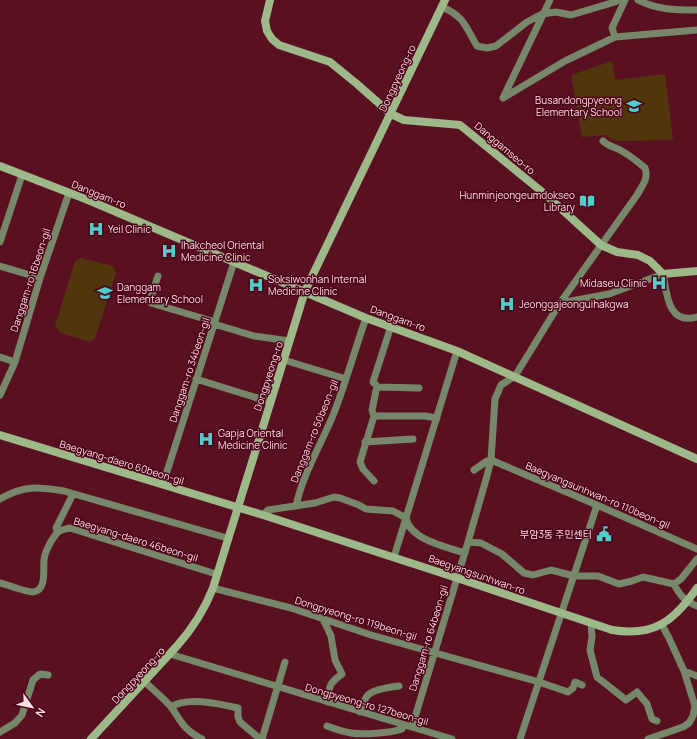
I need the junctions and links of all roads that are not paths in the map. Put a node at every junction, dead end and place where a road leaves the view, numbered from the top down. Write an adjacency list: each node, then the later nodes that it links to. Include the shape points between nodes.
1 (270, 0): 11 (main road, Danggamseo-ro, via 265,21 272,39 279,45 330,62)
2 (550, 0): 8 (street)
3 (618, 0): 8 (street, via 571,15 556,12)
4 (625, 0): 10 (street, via 612,28)
5 (638, 0): 7 (street, via 653,8)
6 (443, 3): 8 (street, via 463,21 477,46 487,48 496,46 528,22); 11 (main road, Dongpyeong-ro)
7 (697, 10)
8 (544, 14): 10 (street, via 503,98 565,61)
9 (697, 30): 10 (street)
10 (615, 38)
11 (391, 114): 17 (main road, Danggamseo-ro, via 404,120 460,125 546,195); 24 (main road, Dongpyeong-ro)
12 (603, 141): 17 (street, via 645,168 646,179)
13 (0, 166): 14 (main road, Danggam-ro)
14 (22, 174): 15 (main road, Danggam-ro); 16 (street)
15 (69, 193): 18 (main road, Danggam-ro); 23 (street, Danggam-ro 16beon-gil)
16 (0, 242)
17 (601, 245): 21 (main road, Danggamseo-ro, via 617,252 638,255 650,261); 25 (street)
18 (234, 262): 24 (main road, Danggam-ro); 28 (street, Danggam-ro 34beon-gil)
19 (0, 266): 23 (street)
20 (697, 271): 21 (main road)
21 (663, 274): 25 (street, via 609,294); 26 (street, via 669,304 675,314 685,319)
22 (158, 276): 28 (street, via 151,303)
23 (40, 278): 34 (street, Danggam-ro 16beon-gil)
24 (305, 291): 27 (main road, Danggam-ro); 30 (main road, Dongpyeong-ro)
25 (560, 303): 35 (street)
26 (697, 317)
27 (366, 318): 29 (main road, Danggam-ro); 37 (street, Danggam-ro 50beon-gil)
28 (214, 323): 30 (street, via 254,336); 36 (street, Danggam-ro 34beon-gil)
29 (391, 326): 31 (main road, Danggam-ro); 38 (street, via 373,382)
30 (290, 341): 33 (main road, Dongpyeong-ro)
31 (457, 351): 35 (main road, Danggam-ro); 43 (street)
32 (0, 357): 34 (street)
33 (284, 360): 37 (street); 41 (main road, Dongpyeong-ro)
34 (15, 362): 40 (street, Danggam-ro 16beon-gil)
35 (515, 376): 47 (main road, Danggam-ro); 48 (street, Danggam-ro 64beon-gil, via 501,385 496,394)
36 (196, 379): 41 (street); 51 (street, Danggam-ro 34beon-gil)
37 (346, 379): 55 (street, Danggam-ro 50beon-gil, via 322,441 304,476)
38 (377, 387): 39 (street); 42 (street, via 372,410)
39 (418, 388)
40 (0, 395)
41 (270, 402): 56 (main road, Dongpyeong-ro)
42 (374, 416): 43 (street); 46 (street)
43 (437, 418): 58 (street)
44 (0, 435): 51 (main road, Baegyang-daero 60beon-gil)
45 (413, 439): 46 (street)
46 (365, 442): 50 (street, via 360,462)
47 (697, 459)
48 (491, 460): 49 (street, via 487,460); 54 (street, Baegyangsunhwan-ro 110beon-gil); 61 (street, Danggam-ro 64beon-gil)
49 (474, 470)
50 (374, 482)
51 (163, 484): 56 (main road, Baegyang-daero 60beon-gil)
52 (73, 494): 53 (street, via 44,488 25,488); 59 (street, via 56,528); 60 (street)
53 (0, 499)
54 (597, 505): 62 (street, Baegyangsunhwan-ro 110beon-gil); 67 (street)
55 (296, 506): 57 (street, via 268,510); 58 (street, via 334,496 366,509 393,511)
56 (238, 507): 57 (main road, Baegyangsunhwan-ro); 60 (main road, Dongpyeong-ro)
57 (263, 515): 64 (main road, Baegyangsunhwan-ro)
58 (406, 518): 63 (street, via 406,523 424,539); 64 (street)
59 (58, 532): 66 (street, Baegyang-daero 46beon-gil, via 70,528); 69 (street, via 44,558 43,583 39,590 32,592)
60 (228, 538): 66 (main road, Dongpyeong-ro)
61 (468, 542): 63 (street, Danggam-ro 64beon-gil); 67 (street, via 481,543 502,554 524,573 533,575 551,570)
62 (697, 549)
63 (465, 553): 68 (street, Danggam-ro 64beon-gil)
64 (394, 557): 68 (main road, Baegyangsunhwan-ro)
65 (697, 559): 70 (street)
66 (216, 574): 71 (main road, Dongpyeong-ro)
67 (574, 576): 70 (street, via 598,576 619,584 643,577); 75 (street)
68 (457, 578): 75 (main road, Baegyangsunhwan-ro); 79 (street, Danggam-ro 64beon-gil)
69 (0, 583)
70 (674, 584): 73 (street)
71 (212, 588): 76 (street, Dongpyeong-ro 119beon-gil); 80 (main road, Dongpyeong-ro, via 205,608 188,634)
72 (697, 588): 73 (main road, Baegyangsunhwan-ro)
73 (687, 602): 74 (street); 78 (main road, Baegyangsunhwan-ro)
74 (697, 606)
75 (560, 614): 77 (main road, Baegyangsunhwan-ro); 86 (street)
76 (323, 619): 79 (street, Dongpyeong-ro 119beon-gil); 90 (street, via 331,636 335,660 342,674 329,686)
77 (591, 623): 78 (main road, Baegyangsunhwan-ro, via 628,632 648,630); 93 (street, via 590,650 597,678 626,700 637,692 647,704 652,719)
78 (662, 625): 82 (street)
79 (434, 652): 86 (street, Dongpyeong-ro 119beon-gil); 95 (street, Danggam-ro 64beon-gil)
80 (170, 654): 85 (main road, Dongpyeong-ro); 89 (street, Dongpyeong-ro 127beon-gil)
81 (285, 662): 89 (street)
82 (684, 671): 84 (street); 102 (street, via 695,706 693,716 683,727)
83 (48, 675): 96 (street, via 40,674 33,680 22,715 15,723)
84 (697, 676)
85 (145, 682): 91 (street); 97 (main road, Dongpyeong-ro)
86 (539, 682): 87 (street, Dongpyeong-ro 119beon-gil, via 568,692 575,682); 101 (street)
87 (582, 685)
88 (399, 686): 92 (street, via 368,694)
89 (277, 687): 90 (street, Dongpyeong-ro 127beon-gil); 99 (street)
90 (327, 702): 92 (street, Dongpyeong-ro 127beon-gil)
91 (171, 707): 98 (street, via 185,729); 99 (street, via 177,703 206,702 238,708 240,722)
92 (360, 712): 95 (street, Dongpyeong-ro 127beon-gil)
93 (657, 721)
94 (327, 726): 95 (street, via 359,734 394,732)
95 (408, 726): 100 (street, Dongpyeong-ro 127beon-gil)
96 (0, 732)
97 (91, 739)
98 (202, 739)
99 (261, 739)
100 (452, 739)
101 (520, 739)
102 (648, 739)

